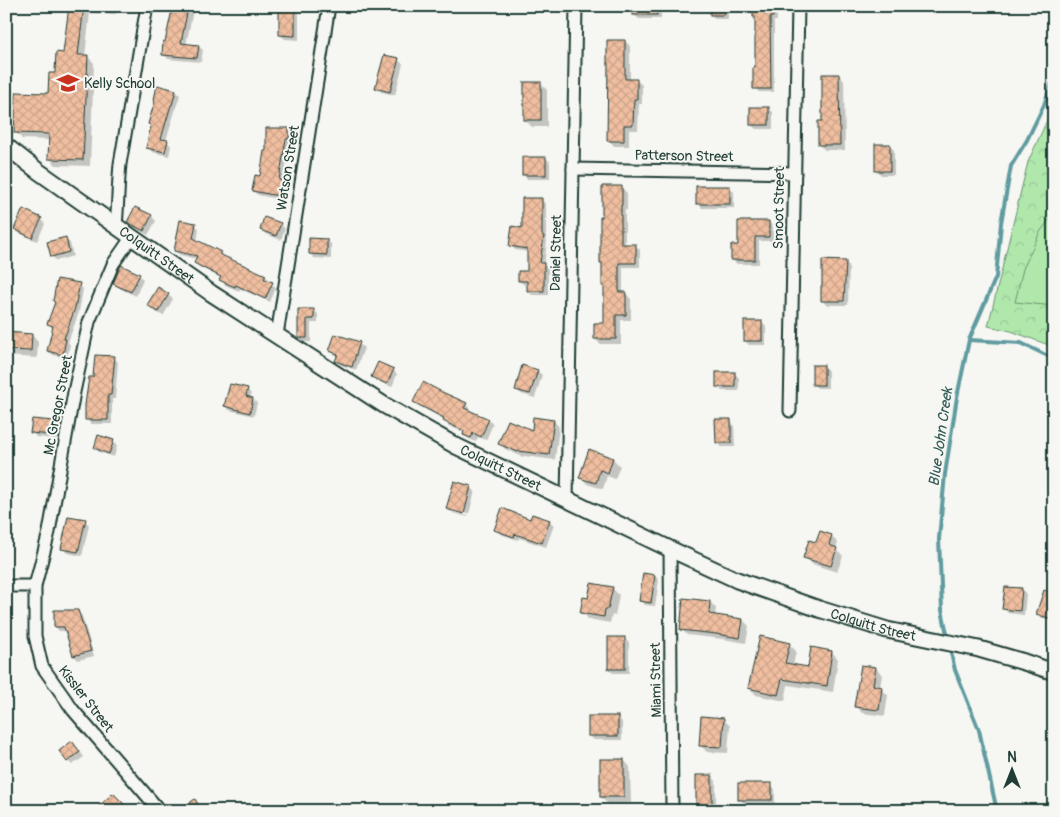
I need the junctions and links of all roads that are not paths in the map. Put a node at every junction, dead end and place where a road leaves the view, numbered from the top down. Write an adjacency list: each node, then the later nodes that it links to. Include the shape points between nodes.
1 (147, 6): 8 (street, via 120,164)
2 (329, 6): 10 (street, Watson Street)
3 (576, 6): 6 (street, Daniel Street)
4 (798, 6): 7 (street, Smoot Street)
5 (6, 146): 8 (street, Colquitt Street)
6 (573, 169): 7 (street, Patterson Street); 12 (street, Daniel Street)
7 (795, 173): 11 (street, Smoot Street)
8 (116, 226): 9 (street, Colquitt Street)
9 (131, 238): 10 (street, Colquitt Street); 15 (street, Mc Gregor Street, via 113,264 90,322 49,532)
10 (277, 335): 12 (street, Colquitt Street, via 384,405 456,446)
11 (790, 411)
12 (567, 500): 13 (street, Colquitt Street)
13 (670, 550): 16 (street, Colquitt Street, via 738,580 819,609 887,630 979,649); 18 (street, Miami Street)
14 (6, 586): 15 (street)
15 (35, 586): 17 (street, Kissler Street, via 35,636 42,666 73,710)
16 (1054, 672)
17 (160, 811)
18 (672, 811)

